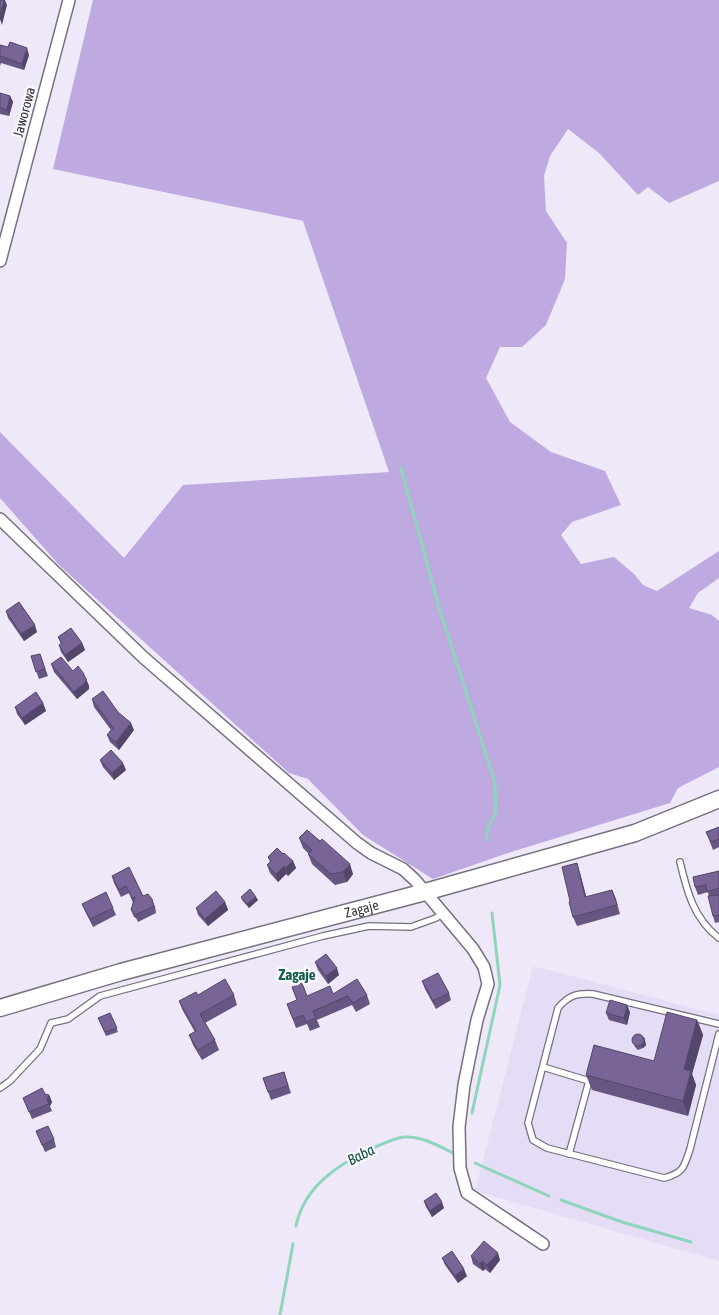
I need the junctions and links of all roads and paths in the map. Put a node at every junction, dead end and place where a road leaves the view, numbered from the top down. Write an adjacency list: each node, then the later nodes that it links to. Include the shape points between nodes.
1 (69, 0): 2 (street, Jaworowa)
2 (0, 261)
3 (0, 518): 6 (street, via 143,657 357,843 403,869)
4 (719, 799): 6 (main road, Zagaje, via 635,833)
5 (680, 862): 8 (lane, via 696,913)
6 (425, 892): 7 (street); 9 (main road, Zagaje, via 122,972)
7 (443, 913): 13 (lane, via 411,927 369,926 323,936 100,996 68,1019 50,1023 40,1049); 15 (street, via 473,949 484,967 488,984 473,1035 462,1100 459,1127 460,1168 464,1184 467,1193)
8 (719, 938)
9 (0, 1008)
10 (719, 1024): 12 (lane, via 577,993 565,999 558,1008)
11 (719, 1034): 14 (lane, via 690,1149 677,1175 664,1178)
12 (543, 1067): 14 (lane, via 528,1123 533,1140 546,1148); 14 (lane, via 589,1081)
13 (0, 1088)
14 (569, 1154)
15 (543, 1244)

